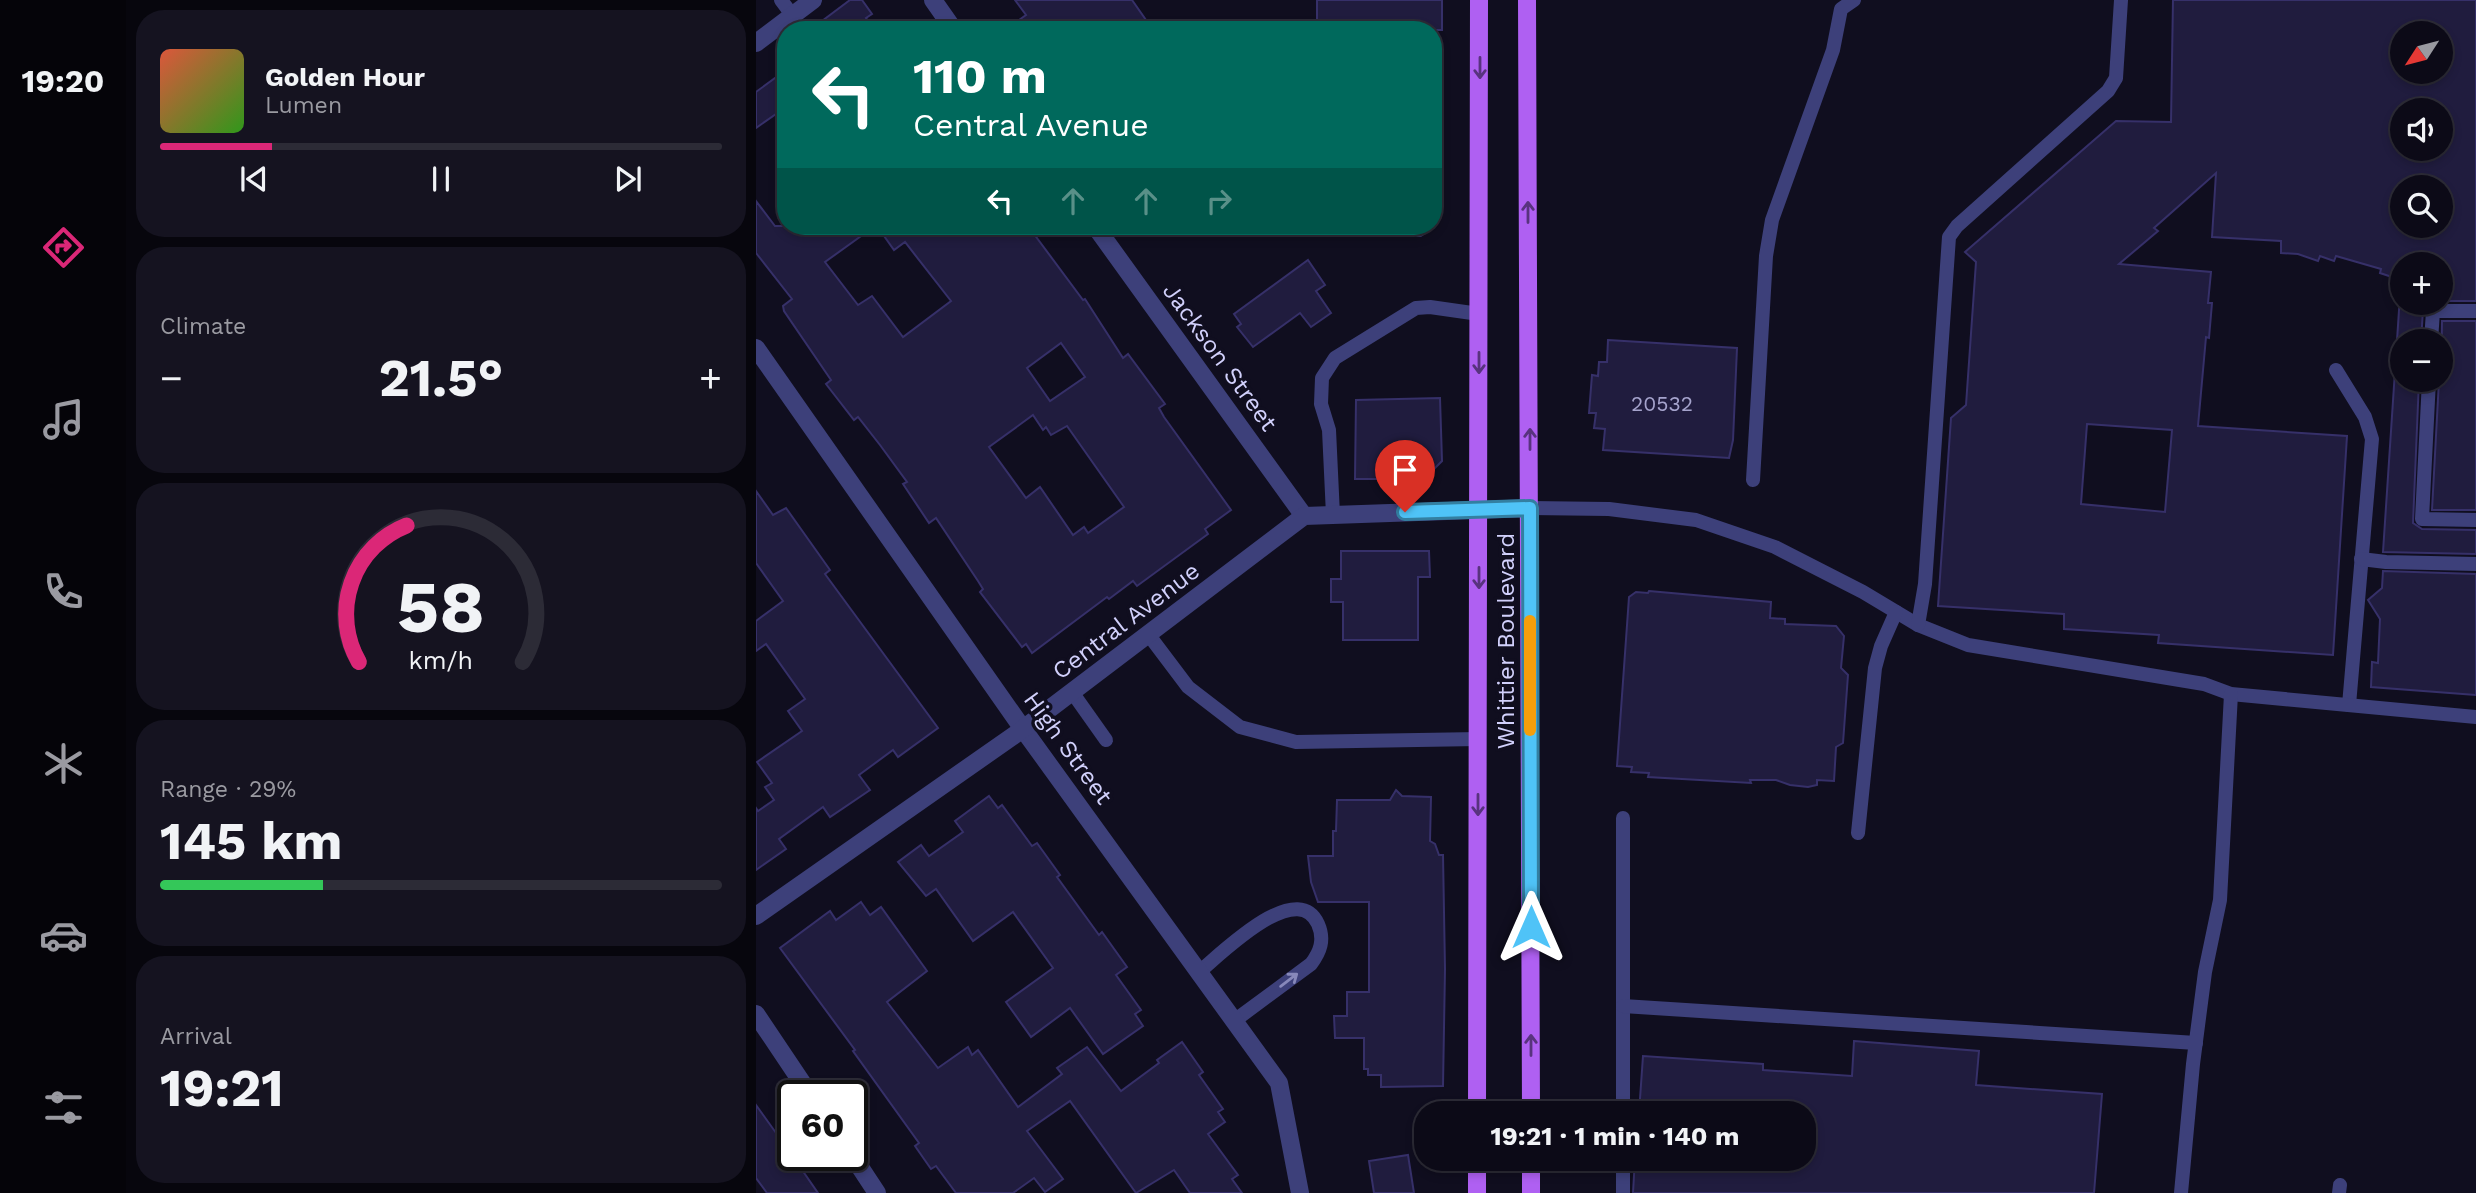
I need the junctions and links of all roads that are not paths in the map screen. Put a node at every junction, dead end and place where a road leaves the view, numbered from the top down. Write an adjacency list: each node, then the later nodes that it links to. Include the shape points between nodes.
1 (781, 0): 8 (lane)
2 (813, 0): 8 (street)
3 (933, 0): 10 (street)
4 (1479, 0): 15 (main road, Whittier Boulevard, one-way to 15)
5 (1527, 0): 21 (main road, Whittier Boulevard, one-way to 5)
6 (1854, 0): 20 (lane, via 1841,9 1833,50 1772,219)
7 (2121, 0): 29 (lane, via 2116,78 2108,91 1949,237 1925,584)
8 (793, 16): 9 (street)
9 (786, 21)
10 (948, 21)
11 (777, 28): 12 (street)
12 (756, 43)
13 (1101, 235): 24 (street, Jackson Street)
14 (2476, 310): 16 (lane, via 2433,310)
15 (1479, 314): 22 (main road, Whittier Boulevard, one-way to 22); 23 (lane, via 1416,308 1335,358 1322,378 1321,404 1329,430)
16 (2432, 329)
17 (756, 348): 35 (street, High Street)
18 (2336, 370): 26 (lane, via 2365,417 2372,439)
19 (2428, 392): 25 (lane, via 2422,519)
20 (1753, 480)
21 (1530, 508): 22 (street); 28 (lane, via 1609,509 1696,520 1774,547); 48 (main road, Whittier Boulevard, one-way to 21)
22 (1479, 509): 23 (street); 36 (main road, Whittier Boulevard, one-way to 36)
23 (1333, 515): 24 (street)
24 (1304, 516): 30 (street, Central Avenue)
25 (2476, 520)
26 (2361, 559): 27 (lane); 33 (lane)
27 (2476, 564)
28 (1896, 612): 29 (lane); 39 (lane, via 1875,668)
29 (1918, 625): 32 (lane, via 1968,645 2204,684)
30 (1148, 634): 31 (street, Central Avenue); 36 (lane, via 1188,687 1240,727 1296,742)
31 (1072, 692): 35 (street, Central Avenue); 37 (lane)
32 (2231, 694): 33 (lane); 45 (lane, via 2220,900)
33 (2349, 705): 34 (lane)
34 (2476, 717)
35 (1023, 729): 40 (street, Central Avenue); 41 (street, High Street)
36 (1479, 739): 47 (main road, Whittier Boulevard, one-way to 47)
37 (1106, 740)
38 (1623, 818): 42 (lane)
39 (1858, 833)
40 (756, 916)
41 (1199, 972): 44 (street, High Street); 44 (lane, one-way to 41, via 1311,964 1320,952 1318,923 1307,911 1282,911 1260,922)
42 (1623, 1006): 45 (lane); 49 (lane)
43 (756, 1014): 46 (street)
44 (1234, 1021): 55 (street, High Street, via 1279,1083)
45 (2196, 1043): 59 (lane)
46 (800, 1080)
47 (1477, 1101)
48 (1531, 1101)
49 (1623, 1101)
50 (863, 1171): 54 (street)
51 (1477, 1171): 56 (main road)
52 (1531, 1171): 57 (main road)
53 (1623, 1171): 58 (lane)
54 (877, 1193)
55 (1300, 1193)
56 (1477, 1193)
57 (1531, 1193)
58 (1623, 1193)
59 (2181, 1193)

